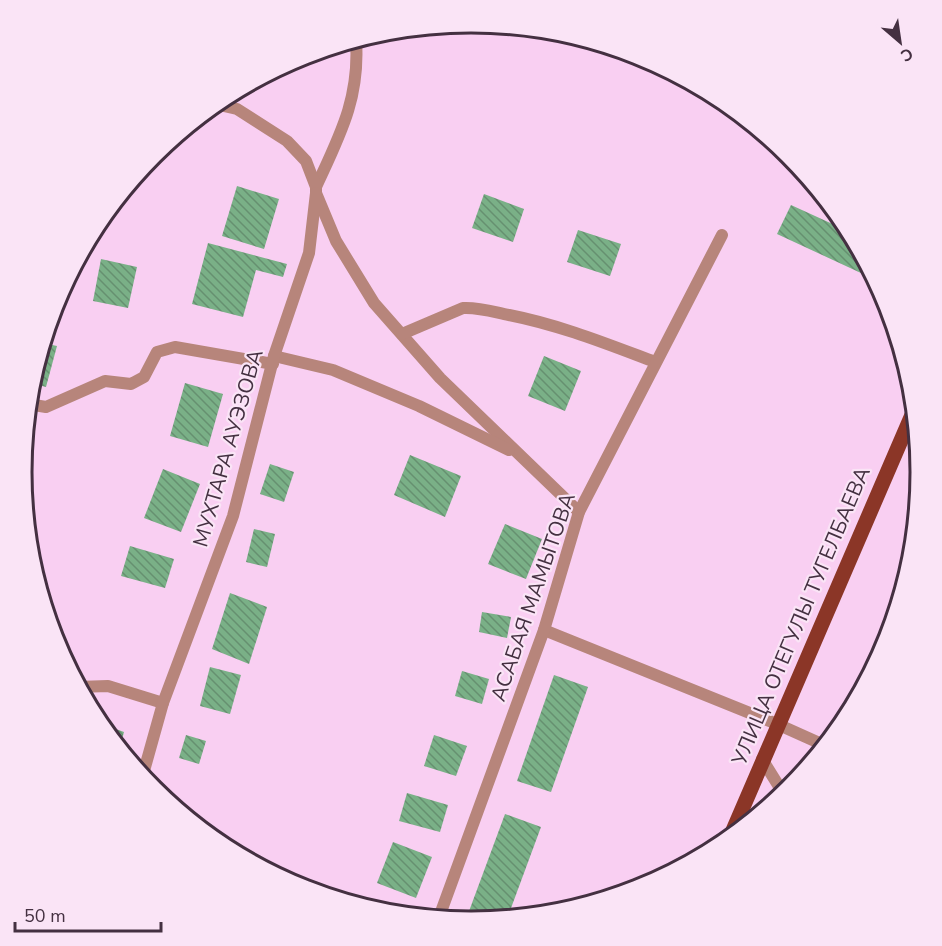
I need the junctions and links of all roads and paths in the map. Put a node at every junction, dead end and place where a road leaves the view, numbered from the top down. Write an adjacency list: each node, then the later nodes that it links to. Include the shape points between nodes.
1 (357, 48): 3 (street, via 354,94)
2 (228, 107): 3 (street, via 287,141 306,161)
3 (316, 190): 5 (street, via 336,241 374,303); 6 (street, МУХТАРА АУЭЗОВА, via 309,253)
4 (722, 235): 7 (street, АСАБАЯ МАМЫТОВА)
5 (402, 334): 7 (street, via 473,307 577,332); 10 (street, via 440,378)
6 (273, 360): 8 (street, via 175,347 157,352 144,377 130,384 105,381 46,407); 10 (street, via 333,370); 14 (street, МУХТАРА АУЭЗОВА, via 233,516)
7 (655, 362): 11 (street, АСАБАЯ МАМЫТОВА)
8 (37, 405)
9 (908, 424): 15 (main road, УЛИЦА ОТЕГУЛЫ ТУГЕЛБАЕВА)
10 (518, 454): 11 (street)
11 (579, 512): 12 (street, АСАБАЯ МАМЫТОВА)
12 (544, 630): 15 (street); 21 (street, АСАБАЯ МАМЫТОВА)
13 (87, 687): 14 (street, via 108,686)
14 (163, 704): 18 (street, МУХТАРА АУЭЗОВА)
15 (777, 724): 16 (street); 17 (main road, УЛИЦА ОТЕГУЛЫ ТУГЕЛБАЕВА)
16 (819, 743)
17 (762, 759): 19 (street); 20 (main road, УЛИЦА ОТЕГУЛЫ ТУГЕЛБАЕВА)
18 (145, 767)
19 (779, 787)
20 (735, 825)
21 (441, 912)

